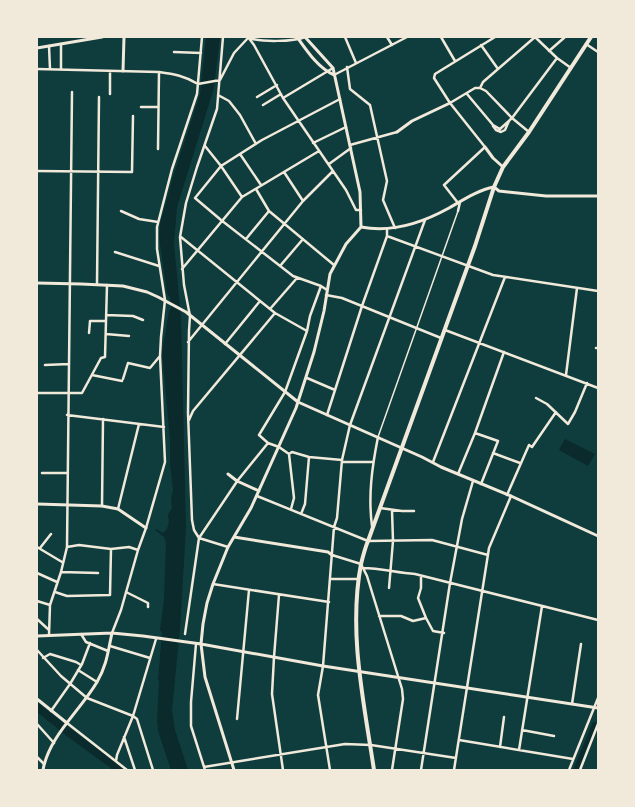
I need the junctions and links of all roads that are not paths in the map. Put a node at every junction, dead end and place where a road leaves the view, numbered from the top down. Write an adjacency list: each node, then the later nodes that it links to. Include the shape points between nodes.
1 (102, 37): 16 (street)
2 (124, 37): 39 (street)
3 (202, 37): 25 (street)
4 (223, 37): 29 (street)
5 (305, 37): 15 (street); 32 (street)
6 (345, 37): 28 (street)
7 (388, 37): 18 (street)
8 (407, 37): 18 (street)
9 (441, 37): 27 (street)
10 (495, 37): 19 (street)
11 (535, 37): 22 (street); 36 (street)
12 (565, 37): 22 (street)
13 (591, 37): 17 (highway)
14 (248, 38): 15 (street, via 256,41); 30 (street, via 234,52); 45 (street)
15 (298, 38): 41 (street)
16 (61, 44): 20 (street); 37 (street)
17 (586, 44): 24 (street); 33 (highway)
18 (392, 45): 28 (street)
19 (481, 45): 27 (street); 36 (street)
20 (49, 46): 21 (street); 35 (street)
21 (37, 48)
22 (550, 51): 26 (street)
23 (174, 52): 25 (street)
24 (598, 52)
25 (201, 54): 44 (street)
26 (557, 58): 33 (street); 61 (street)
27 (455, 61): 56 (street, via 435,74 434,78)
28 (356, 63): 31 (street)
29 (220, 64): 30 (street, via 223,67); 43 (street)
30 (227, 66): 43 (street)
31 (347, 67): 42 (street); 66 (street, via 350,88 370,105)
32 (333, 68): 41 (street); 42 (street)
33 (571, 68): 65 (highway)
34 (37, 69): 35 (street)
35 (50, 69): 37 (street)
36 (498, 69): 46 (street)
37 (61, 70): 38 (street)
38 (110, 71): 39 (street); 48 (street)
39 (123, 71): 40 (street)
40 (159, 72): 44 (street, via 178,75); 59 (street)
41 (327, 72): 42 (street); 54 (street)
42 (334, 75): 55 (street)
43 (219, 81): 44 (street); 51 (street)
44 (199, 84): 96 (street)
45 (277, 85): 49 (street); 53 (street)
46 (480, 88): 50 (street); 61 (street)
47 (72, 92): 80 (street)
48 (110, 94)
49 (281, 94): 54 (street); 57 (street)
50 (467, 94): 56 (street); 61 (street, via 493,125 500,129)
51 (218, 95): 68 (street, via 229,101 240,115); 69 (street, via 217,109)
52 (99, 97): 81 (street)
53 (258, 97)
54 (284, 98): 62 (street)
55 (340, 99): 62 (street); 63 (street)
56 (450, 103): 64 (street, via 412,121); 71 (street)
57 (263, 105)
58 (141, 107): 59 (street)
59 (158, 107): 72 (street)
60 (133, 116): 81 (street, via 132,172)
61 (512, 118): 65 (street)
62 (299, 121): 67 (street); 68 (street)
63 (346, 127): 67 (street); 70 (street)
64 (397, 132): 66 (street)
65 (529, 132): 77 (highway)
66 (377, 137): 70 (street); 99 (street, via 387,181 384,200)
67 (313, 143): 73 (street)
68 (256, 144): 74 (street)
69 (205, 146): 76 (street); 102 (street, via 186,203)
70 (351, 146): 75 (street); 90 (street)
71 (485, 147): 77 (street); 89 (street, via 444,185)
72 (158, 149)
73 (319, 151): 75 (street); 82 (street)
74 (240, 154): 76 (street); 83 (street)
75 (328, 164): 79 (street)
76 (221, 166): 87 (street); 94 (street, via 195,198)
77 (503, 167): 84 (highway)
78 (37, 171): 80 (street)
79 (334, 171): 88 (street); 90 (street, via 356,210)
80 (71, 172): 81 (street); 119 (street)
81 (98, 172): 120 (street)
82 (284, 172): 83 (street); 88 (street)
83 (261, 185): 85 (street)
84 (494, 187): 86 (street, via 511,194); 89 (street, via 484,189); 113 (highway)
85 (256, 189): 87 (street); 93 (street)
86 (598, 196)
87 (242, 197): 94 (street)
88 (303, 201): 97 (street)
89 (459, 202): 92 (street); 95 (street)
90 (361, 210): 98 (street)
91 (121, 211): 96 (street, via 139,219)
92 (458, 211): 109 (street)
93 (269, 212): 97 (street); 103 (street)
94 (222, 220): 103 (street); 106 (street)
95 (425, 220): 99 (street); 105 (street)
96 (158, 222): 111 (street)
97 (285, 224): 104 (street); 108 (street)
98 (361, 227): 100 (street); 110 (street, via 346,244)
99 (395, 228): 100 (street)
100 (387, 229): 101 (street)
101 (387, 236): 105 (street); 129 (street)
102 (180, 237): 106 (street); 114 (street)
103 (246, 239): 108 (street)
104 (303, 239): 110 (street); 112 (street)
105 (415, 247): 109 (street); 134 (street)
106 (197, 251): 114 (street); 117 (street)
107 (115, 252): 111 (street)
108 (262, 252): 112 (street); 117 (street)
109 (442, 258): 113 (street); 138 (street)
110 (334, 265): 124 (street)
111 (159, 266): 128 (street)
112 (280, 266): 116 (street)
113 (468, 266): 115 (street); 139 (highway)
114 (182, 269): 133 (street)
115 (505, 277): 123 (street); 146 (street)
116 (297, 278): 122 (street); 130 (street)
117 (237, 281): 127 (street); 137 (street)
118 (37, 283): 119 (street)
119 (70, 284): 120 (street); 151 (street)
120 (97, 284): 121 (street)
121 (107, 285): 128 (street, via 137,289); 132 (street)
122 (320, 286): 124 (street); 140 (street)
123 (577, 288): 125 (street); 154 (street)
124 (327, 290): 126 (street)
125 (598, 291)
126 (326, 295): 129 (street); 155 (street)
127 (260, 300): 130 (street); 147 (street)
128 (166, 301): 133 (street); 149 (street)
129 (362, 306): 134 (street); 158 (street)
130 (270, 309): 131 (street)
131 (275, 313): 140 (street); 150 (street)
132 (106, 315): 135 (street, via 133,316); 136 (street)
133 (190, 316): 137 (street); 145 (street)
134 (389, 317): 138 (street); 170 (street)
135 (143, 320)
136 (106, 321): 141 (street, via 90,321); 142 (street)
137 (202, 326): 145 (street); 147 (street)
138 (417, 328): 144 (street); 173 (street)
139 (445, 330): 144 (highway); 146 (street)
140 (307, 331): 159 (street)
141 (89, 332)
142 (106, 334): 143 (street); 153 (street, via 104,357)
143 (129, 336)
144 (442, 338): 176 (highway)
145 (188, 342): 168 (street)
146 (480, 343): 148 (street); 182 (street)
147 (225, 344): 150 (street)
148 (504, 352): 154 (street); 172 (street)
149 (160, 356): 153 (street, via 150,368 128,363 123,380); 171 (street)
150 (240, 356): 159 (street); 168 (street, via 193,411)
151 (69, 364): 152 (street); 161 (street)
152 (45, 365)
153 (92, 375): 161 (street, via 82,393)
154 (566, 375): 156 (street)
155 (307, 378): 158 (street); 163 (street)
156 (587, 383): 157 (street); 164 (street, via 568,424)
157 (598, 388)
158 (335, 390): 166 (street)
159 (285, 392): 163 (street); 174 (street, via 259,435)
160 (37, 393): 161 (street)
161 (69, 393): 165 (street)
162 (536, 398): 164 (street)
163 (298, 402): 166 (street); 175 (street)
164 (556, 412): 183 (street, via 532,447 529,445)
165 (67, 415): 167 (street); 185 (street)
166 (327, 415): 170 (street)
167 (103, 419): 169 (street); 197 (street)
168 (189, 420): 210 (street, via 192,520)
169 (139, 424): 171 (street); 199 (street)
170 (350, 424): 173 (street); 180 (street)
171 (164, 427): 206 (street, via 165,462)
172 (475, 433): 177 (street, via 498,441); 187 (street)
173 (378, 437): 176 (street); 181 (street)
174 (268, 443): 175 (street); 188 (street)
175 (279, 447): 178 (street); 191 (street)
176 (402, 448): 182 (street); 198 (highway)
177 (493, 453): 183 (street); 190 (street)
178 (289, 454): 179 (street, via 292,452); 200 (street, via 294,498)
179 (309, 457): 180 (street); 203 (street, via 305,504)
180 (342, 461): 181 (street); 204 (street)
181 (373, 462): 205 (street, via 370,511)
182 (433, 462): 187 (street)
183 (520, 463): 192 (street)
184 (42, 473): 185 (street)
185 (67, 473): 196 (street)
186 (228, 474): 188 (street)
187 (458, 474): 189 (street)
188 (237, 481): 191 (street); 210 (street)
189 (473, 481): 190 (street); 216 (street)
190 (481, 484): 192 (street)
191 (259, 491): 193 (street)
192 (507, 495): 194 (street)
193 (257, 496): 200 (street); 209 (street)
194 (511, 496): 208 (street); 220 (street)
195 (37, 504): 196 (street)
196 (67, 505): 197 (street); 214 (street)
197 (102, 506): 199 (street)
198 (380, 508): 201 (street); 205 (highway)
199 (118, 509): 206 (street)
200 (290, 509): 203 (street)
201 (392, 510): 202 (street); 212 (street)
202 (414, 511)
203 (301, 514): 204 (street)
204 (334, 527): 211 (street); 219 (street)
205 (372, 527): 211 (highway)
206 (146, 528): 218 (street)
207 (51, 534): 213 (street)
208 (598, 536)
209 (234, 537): 215 (street); 219 (street, via 328,552)
210 (199, 538): 215 (street); 252 (street)
211 (368, 541): 212 (street); 222 (highway)
212 (393, 541): 216 (street, via 432,540); 224 (street)
213 (38, 547): 221 (street)
214 (67, 547): 217 (street, via 79,545); 221 (street)
215 (228, 547): 231 (street)
216 (457, 547): 220 (street); 232 (street)
217 (111, 549): 218 (street, via 129,547); 235 (street, via 110,595 67,596)
218 (138, 550): 236 (street)
219 (332, 555): 222 (street); 229 (street)
220 (488, 555): 237 (street)
221 (62, 562): 223 (street)
222 (362, 566): 224 (street); 228 (highway); 244 (street)
223 (61, 572): 226 (street); 230 (street)
224 (391, 572): 227 (street); 233 (street)
225 (37, 573): 230 (street)
226 (98, 573)
227 (421, 576): 232 (street); 245 (street, via 418,598)
228 (359, 579): 229 (street); 270 (highway, via 357,634)
229 (330, 580): 240 (street)
230 (57, 582): 235 (street)
231 (213, 584): 234 (street); 258 (street, via 203,624)
232 (450, 584): 237 (street); 250 (street)
233 (389, 588)
234 (249, 590): 238 (street); 263 (street)
235 (55, 592): 241 (street)
236 (126, 592): 243 (street, via 148,602); 249 (street)
237 (482, 592): 242 (street); 275 (street)
238 (279, 595): 240 (street); 264 (street)
239 (37, 601): 241 (street)
240 (328, 602): 268 (street)
241 (50, 605): 248 (street)
242 (542, 606): 247 (street); 276 (street)
243 (148, 607)
244 (379, 616): 245 (street, via 401,616 413,622); 271 (street)
245 (426, 618): 250 (street, via 433,631)
246 (37, 619): 248 (street)
247 (598, 620)
248 (49, 630): 253 (street)
249 (112, 633): 251 (street); 255 (street); 260 (street)
250 (444, 633): 273 (street)
251 (81, 634): 253 (street); 256 (street, via 86,642)
252 (185, 634)
253 (49, 635): 254 (street)
254 (37, 636)
255 (157, 639): 257 (street); 266 (street)
256 (90, 643): 262 (street); 267 (street)
257 (196, 644): 258 (street); 307 (street, via 191,726)
258 (202, 644): 263 (street); 305 (street, via 205,677)
259 (581, 644): 280 (street)
260 (110, 646): 262 (street); 266 (street)
261 (37, 650): 265 (street)
262 (109, 651): 272 (street)
263 (243, 652): 264 (street); 285 (street)
264 (274, 657): 268 (street); 300 (street, via 272,694)
265 (43, 658): 267 (street, via 50,654); 274 (street)
266 (150, 658): 283 (street)
267 (81, 665): 269 (street)
268 (323, 666): 270 (street); 296 (street, via 318,695)
269 (78, 670): 272 (street); 274 (street)
270 (360, 670): 271 (street); 294 (highway)
271 (397, 676): 273 (street); 297 (street, via 403,699)
272 (97, 682): 277 (street)
273 (435, 682): 275 (street); 299 (street)
274 (70, 684): 277 (street); 282 (street)
275 (467, 687): 276 (street); 292 (street)
276 (528, 697): 280 (street); 289 (street)
277 (86, 698): 283 (street); 288 (street)
278 (598, 698): 281 (street)
279 (37, 699): 282 (street)
280 (572, 704): 281 (street)
281 (596, 708): 303 (street)
282 (50, 711): 288 (street)
283 (133, 716): 291 (street); 311 (street, via 137,719)
284 (504, 717): 295 (street)
285 (237, 719)
286 (37, 724): 293 (street)
287 (598, 724): 320 (street)
288 (66, 725): 293 (street); 304 (street)
289 (522, 730): 290 (street); 298 (street)
290 (554, 736)
291 (124, 737): 304 (street); 310 (street)
292 (459, 740): 295 (street); 302 (street)
293 (54, 743): 306 (street, via 47,753)
294 (370, 745): 296 (street, via 345,744); 297 (street); 315 (highway)
295 (500, 747): 298 (street)
296 (327, 748): 300 (street); 314 (street)
297 (395, 749): 299 (street); 316 (street)
298 (519, 750): 303 (street)
299 (424, 754): 302 (street); 317 (street)
300 (281, 755): 305 (street); 313 (street)
301 (37, 757): 306 (street)
302 (456, 758): 318 (street)
303 (573, 759): 319 (street)
304 (116, 761): 309 (street)
305 (231, 762): 307 (street); 312 (street)
306 (44, 764): 308 (street)
307 (205, 768)
308 (43, 770)
309 (127, 770)
310 (135, 770)
311 (153, 770)
312 (234, 770)
313 (283, 770)
314 (330, 770)
315 (374, 770)
316 (392, 770)
317 (421, 770)
318 (454, 770)
319 (569, 770)
320 (580, 770)

